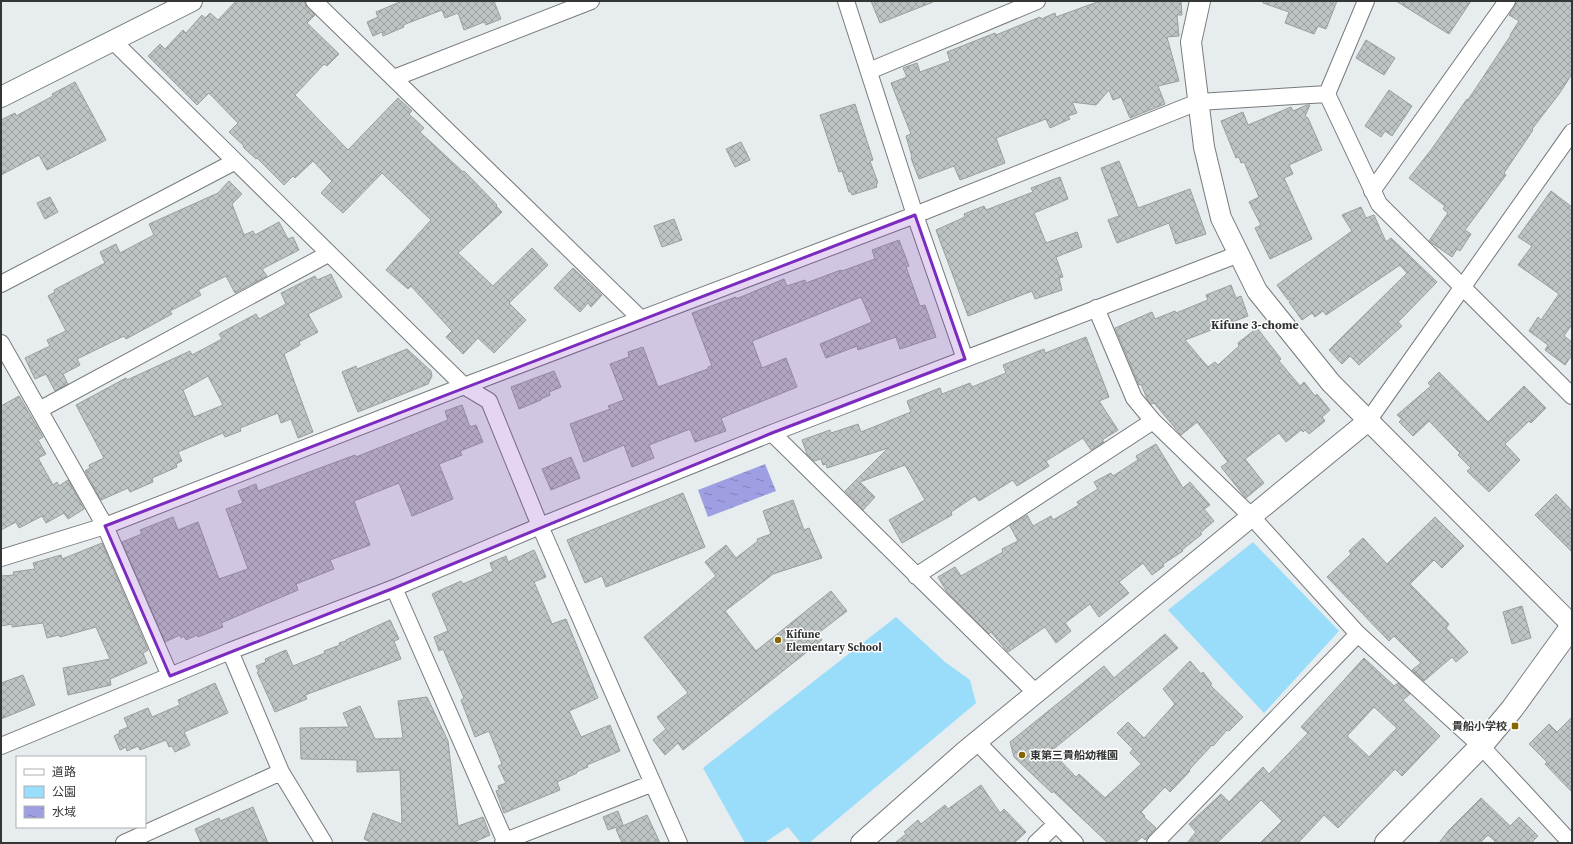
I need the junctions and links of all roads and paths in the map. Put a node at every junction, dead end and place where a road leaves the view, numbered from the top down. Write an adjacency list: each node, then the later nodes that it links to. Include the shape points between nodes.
1 (192, 1): 9 (street)
2 (314, 1): 11 (street)
3 (591, 1): 11 (street)
4 (846, 1): 10 (street)
5 (1037, 1): 10 (street)
6 (1200, 1): 14 (street, via 1191,42)
7 (1366, 1): 12 (street)
8 (1507, 1): 17 (street)
9 (113, 41): 13 (street); 16 (street)
10 (869, 71): 18 (street)
11 (394, 78): 24 (street)
12 (1327, 94): 14 (street); 17 (street)
13 (1, 97)
14 (1198, 102): 18 (street); 20 (street, via 1204,147 1221,218)
15 (1572, 132): 22 (street)
16 (234, 162): 19 (street); 21 (street)
17 (1372, 191): 22 (street, via 1379,204)
18 (915, 215): 24 (street); 26 (street)
19 (328, 254): 27 (street); 29 (street)
20 (1239, 254): 23 (street); 31 (street, via 1257,291 1331,383)
21 (1, 284)
22 (1463, 286): 28 (street); 31 (street)
23 (1096, 308): 26 (street); 30 (street, via 1134,398)
24 (641, 319): 27 (street)
25 (1, 343): 29 (street)
26 (965, 359): 32 (street)
27 (464, 386): 34 (street); 35 (street, via 489,401)
28 (1569, 387)
29 (39, 410): 34 (street)
30 (1153, 421): 33 (street); 37 (street)
31 (1368, 421): 33 (street); 39 (street)
32 (772, 433): 35 (street); 37 (street)
33 (1252, 517): 40 (street); 43 (street)
34 (105, 526): 36 (street); 42 (street)
35 (540, 526): 38 (street); 48 (street)
36 (1, 558)
37 (916, 576): 43 (street)
38 (394, 588): 41 (street); 50 (street)
39 (1572, 626): 46 (main road, via 1512,709)
40 (1358, 634): 46 (street); 58 (street)
41 (230, 651): 42 (street); 47 (street)
42 (170, 676): 45 (street)
43 (1037, 694): 44 (street)
44 (977, 742): 49 (street); 55 (street)
45 (1, 746)
46 (1481, 746): 51 (street); 59 (main road)
47 (281, 772): 52 (street); 53 (street)
48 (653, 783): 50 (street); 54 (street)
49 (1056, 824): 56 (street); 57 (street)
50 (505, 842)
51 (1568, 842)
52 (124, 843)
53 (324, 843)
54 (679, 843)
55 (861, 843)
56 (1036, 843)
57 (1075, 843)
58 (1155, 843)
59 (1386, 843)

